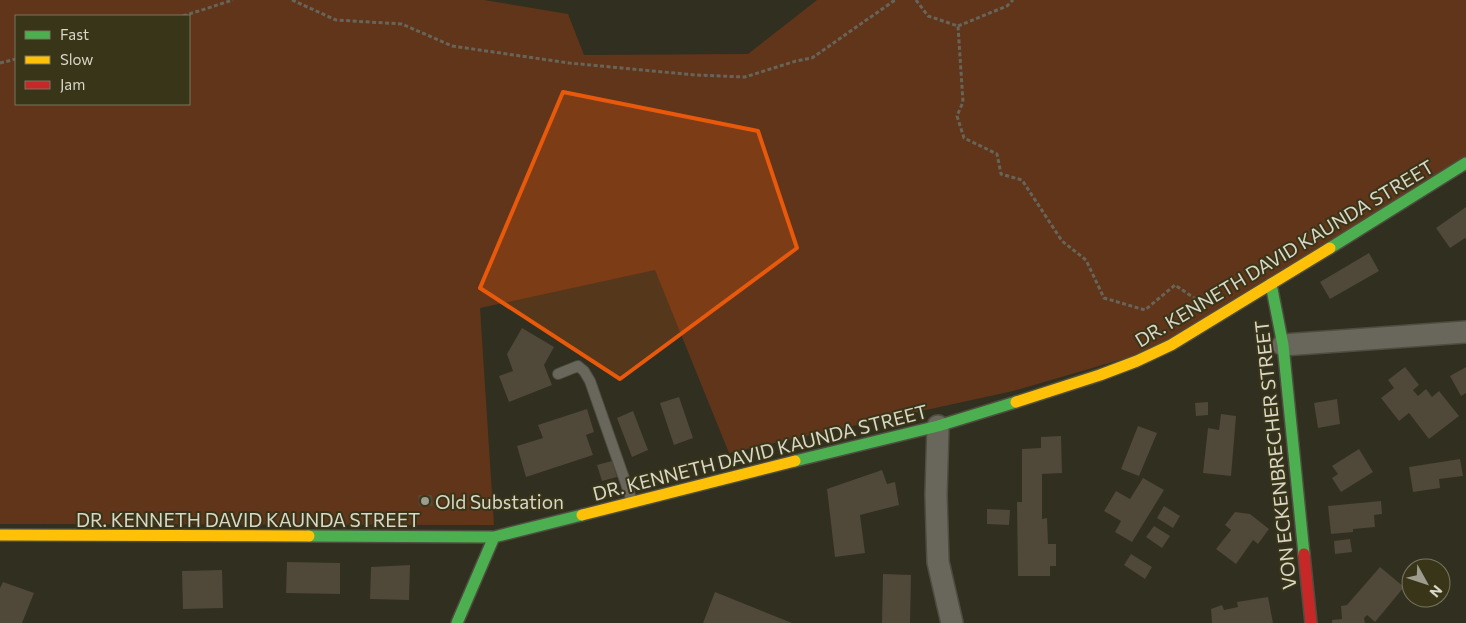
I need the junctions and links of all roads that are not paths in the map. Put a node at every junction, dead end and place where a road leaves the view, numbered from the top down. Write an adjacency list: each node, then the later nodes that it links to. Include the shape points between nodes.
1 (1466, 162): 2 (street, DR. KENNETH DAVID KAUNDA STREET)
2 (1271, 284): 4 (street, VON ECKENBRECHER STREET); 6 (street, DR. KENNETH DAVID KAUNDA STREET, via 1171,345 1137,361)
3 (1466, 332): 4 (street)
4 (1283, 345): 12 (street, VON ECKENBRECHER STREET)
5 (558, 374): 7 (lane, via 578,366 590,381)
6 (938, 426): 7 (street, DR. KENNETH DAVID KAUNDA STREET); 11 (street, via 938,562)
7 (633, 502): 9 (street, DR. KENNETH DAVID KAUNDA STREET)
8 (0, 535): 9 (street, DR. KENNETH DAVID KAUNDA STREET)
9 (494, 537): 10 (street)
10 (456, 623)
11 (952, 623)
12 (1311, 623)

